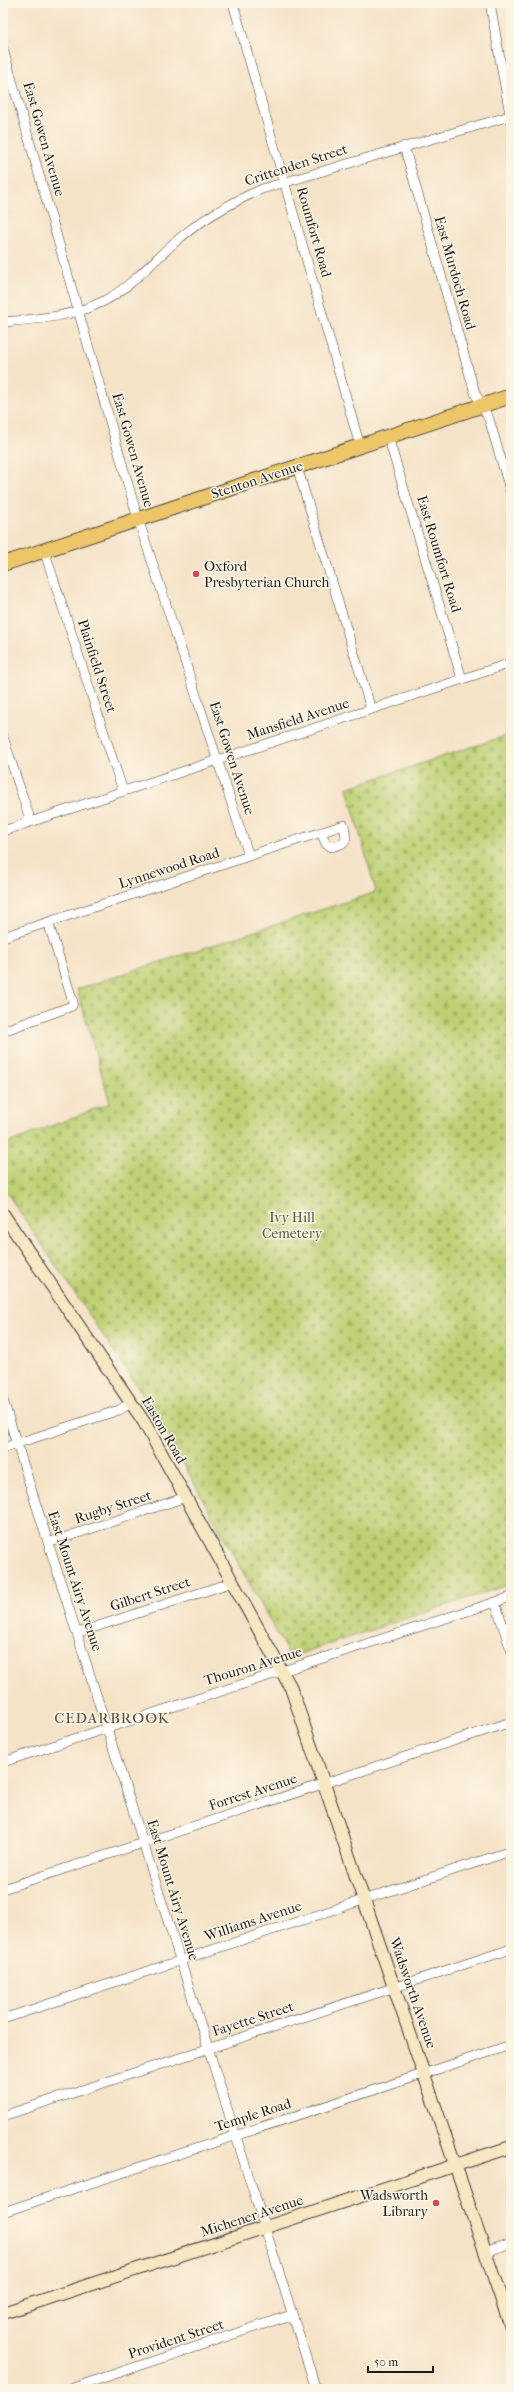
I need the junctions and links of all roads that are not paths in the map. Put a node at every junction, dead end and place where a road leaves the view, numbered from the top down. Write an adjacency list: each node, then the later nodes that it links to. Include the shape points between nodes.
1 (233, 3): 6 (street, Roumfort Road)
2 (490, 3): 4 (street)
3 (3, 49): 7 (street, East Gowen Avenue)
4 (510, 118): 5 (street, Crittenden Street)
5 (404, 146): 6 (street, Crittenden Street); 10 (street, East Murdoch Road, via 475,394)
6 (285, 181): 7 (street, Crittenden Street, via 249,195 212,214 183,235 123,289 104,301); 12 (street, Roumfort Road)
7 (78, 310): 8 (street, Crittenden Street, via 42,318); 15 (street, East Gowen Avenue)
8 (3, 322)
9 (511, 396): 10 (main road, Stenton Avenue)
10 (482, 406): 11 (main road, Stenton Avenue); 14 (street, East Murdoch Road)
11 (388, 437): 12 (main road, Stenton Avenue); 19 (street, East Roumfort Road)
12 (360, 446): 13 (main road, Stenton Avenue)
13 (297, 467): 15 (main road, Stenton Avenue); 20 (street)
14 (511, 493)
15 (138, 519): 16 (main road, Stenton Avenue); 22 (street, East Gowen Avenue)
16 (44, 550): 17 (main road, Stenton Avenue); 23 (street, Plainfield Street)
17 (3, 564)
18 (511, 663): 19 (street, Mansfield Avenue)
19 (462, 679): 20 (street, Mansfield Avenue)
20 (371, 709): 22 (street, Mansfield Avenue)
21 (3, 737): 24 (street)
22 (217, 760): 23 (street, Mansfield Avenue); 27 (street, East Gowen Avenue)
23 (123, 791): 24 (street, Mansfield Avenue)
24 (31, 822): 25 (street, Mansfield Avenue)
25 (3, 831)
26 (321, 832): 26 (street, Lynnewood Road, via 326,844 336,846 344,843 346,838 344,825); 27 (street, Lynnewood Road)
27 (249, 856): 28 (street, Lynnewood Road)
28 (48, 922): 29 (street, Lynnewood Road); 30 (street, via 73,1002 72,1006)
29 (3, 937)
30 (3, 1031)
31 (3, 1214): 33 (main road, Easton Road)
32 (3, 1400): 34 (street, East Mount Airy Avenue)
33 (131, 1403): 34 (street, via 119,1410); 36 (main road, Easton Road)
34 (17, 1443): 35 (street); 37 (street, East Mount Airy Avenue)
35 (3, 1448)
36 (186, 1497): 37 (street, Rugby Street); 38 (main road, Easton Road)
37 (48, 1543): 41 (street, East Mount Airy Avenue)
38 (233, 1582): 41 (street, Gilbert Street); 43 (main road, Easton Road)
39 (511, 1597): 40 (street, Thouron Avenue)
40 (495, 1602): 42 (street); 43 (street, Thouron Avenue)
41 (77, 1633): 45 (street, East Mount Airy Avenue)
42 (511, 1650)
43 (282, 1672): 45 (street, Thouron Avenue); 47 (main road, Wadsworth Avenue, via 295,1699)
44 (511, 1722): 47 (street, Forrest Avenue)
45 (107, 1728): 46 (street, Thouron Avenue); 48 (street, East Mount Airy Avenue)
46 (3, 1762)
47 (325, 1783): 48 (street, Forrest Avenue); 51 (main road, Wadsworth Avenue)
48 (143, 1843): 50 (street, Forrest Avenue); 53 (street, East Mount Airy Avenue)
49 (511, 1851): 51 (street, Williams Avenue)
50 (3, 1889)
51 (364, 1900): 53 (street, Williams Avenue); 54 (main road, Wadsworth Avenue)
52 (511, 1949): 54 (street, Fayette Street)
53 (180, 1960): 55 (street, Williams Avenue); 57 (street, East Mount Airy Avenue)
54 (394, 1987): 57 (street, Fayette Street); 58 (main road, Wadsworth Avenue)
55 (3, 2019)
56 (511, 2045): 58 (street, Temple Road)
57 (208, 2049): 59 (street, Fayette Street); 60 (street, East Mount Airy Avenue)
58 (424, 2073): 60 (street, Temple Road); 62 (main road, Wadsworth Avenue)
59 (3, 2116)
60 (236, 2135): 63 (street, Temple Road); 64 (street, East Mount Airy Avenue)
61 (511, 2146): 62 (main road, Michener Avenue)
62 (455, 2165): 64 (main road, Michener Avenue); 66 (main road, Wadsworth Avenue)
63 (3, 2212)
64 (265, 2228): 67 (main road, Michener Avenue); 68 (street, East Mount Airy Avenue)
65 (511, 2243): 66 (street)
66 (485, 2252): 69 (main road, Wadsworth Avenue)
67 (3, 2313)
68 (291, 2315): 70 (street, Provident Street); 71 (street, East Mount Airy Avenue)
69 (511, 2327)
70 (70, 2389)
71 (316, 2389)

